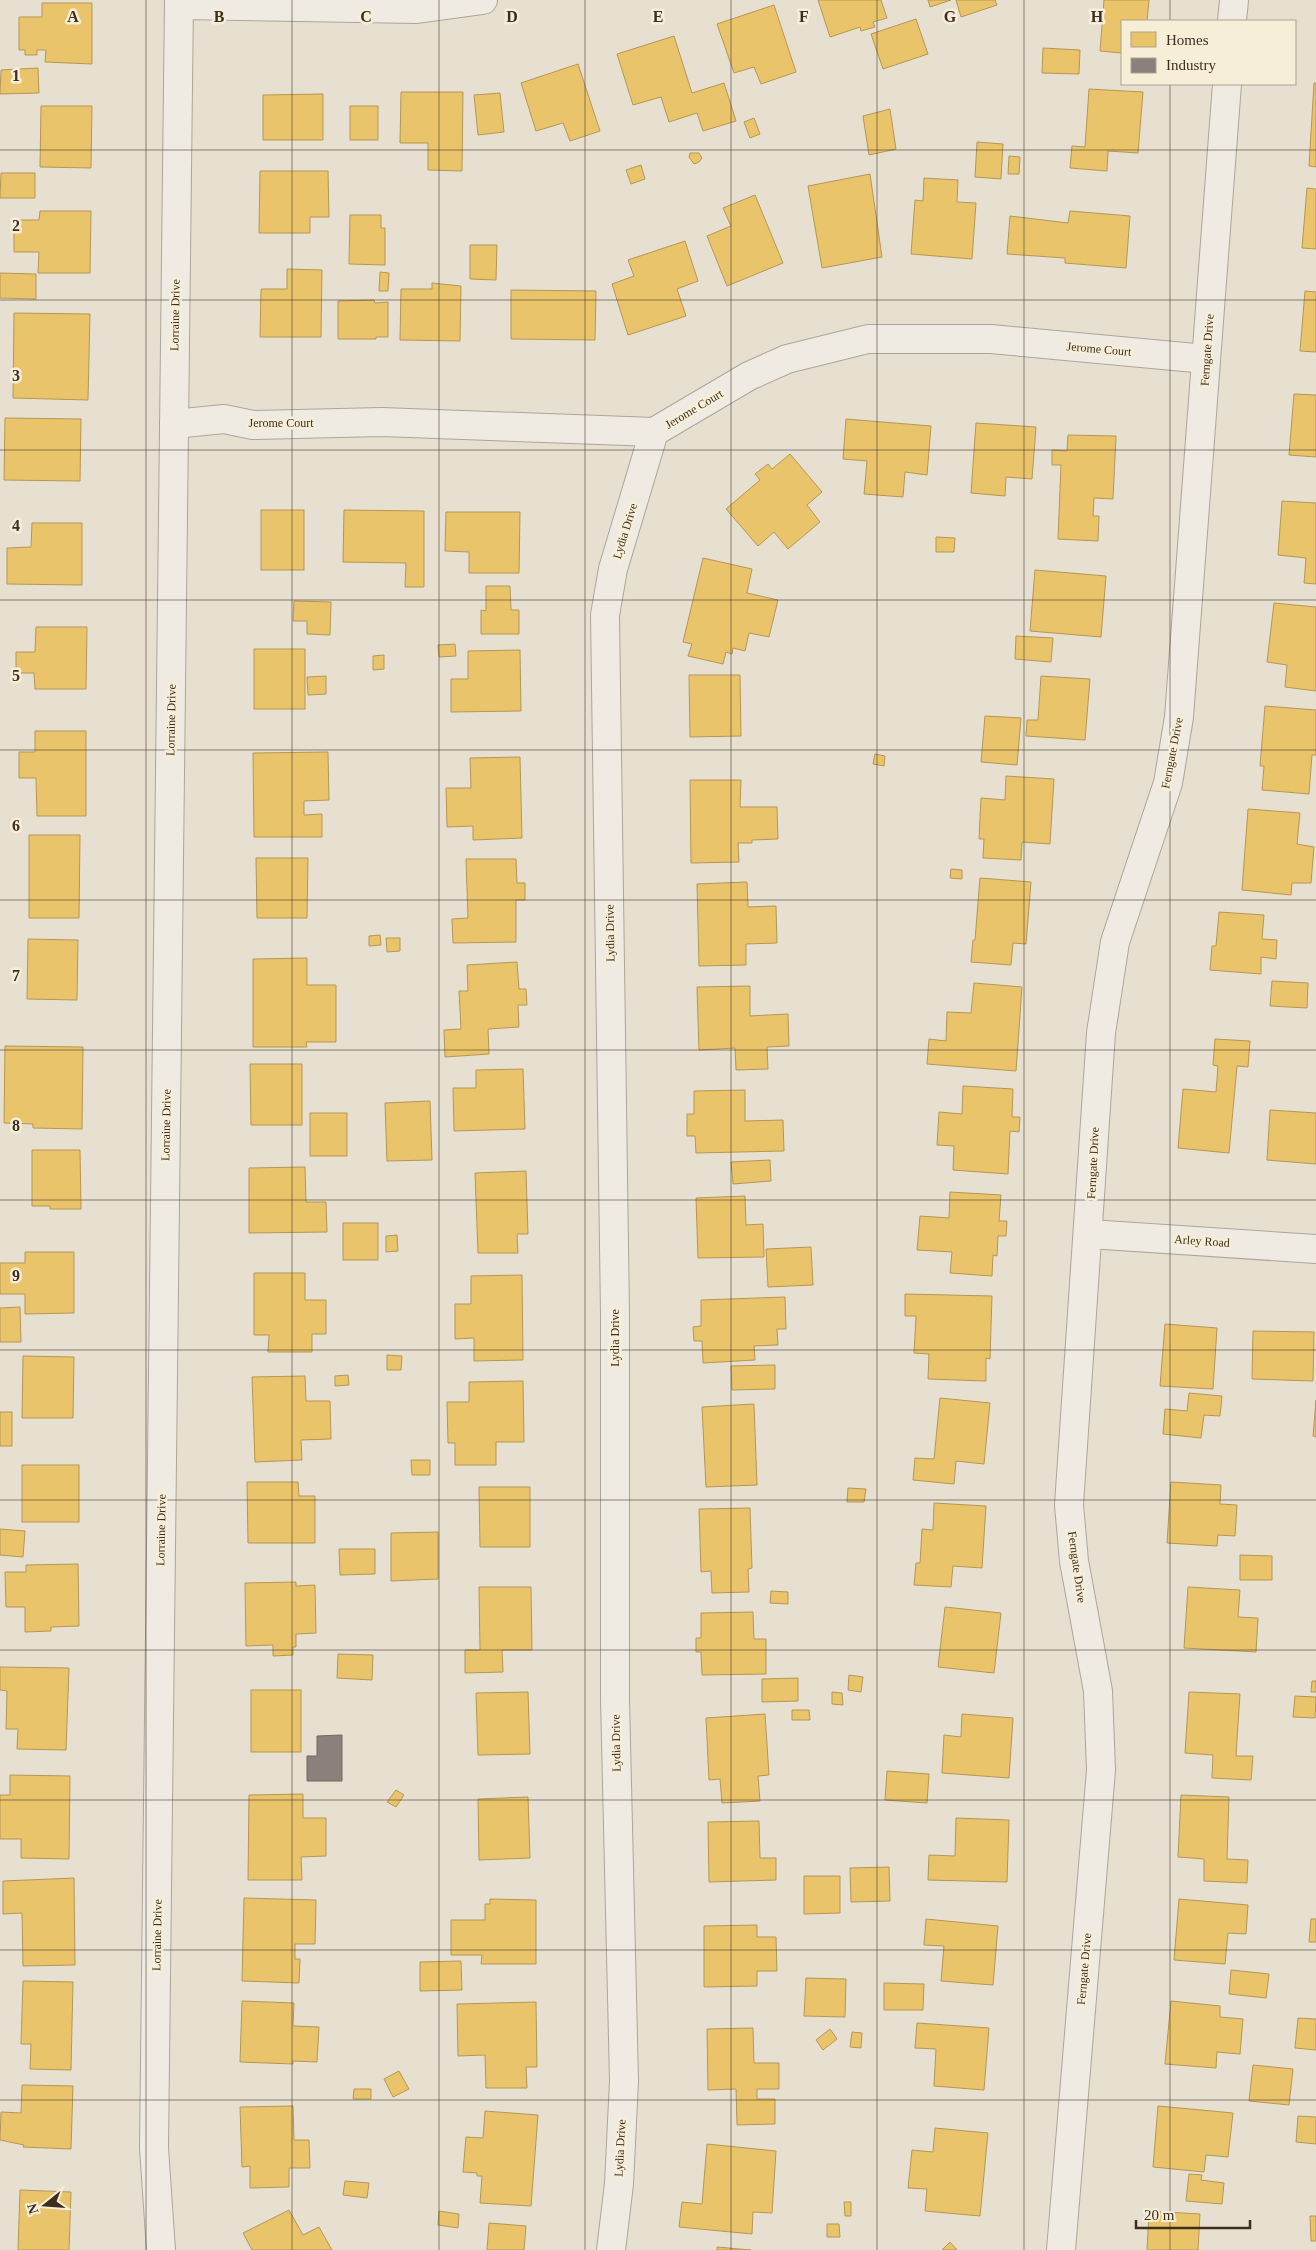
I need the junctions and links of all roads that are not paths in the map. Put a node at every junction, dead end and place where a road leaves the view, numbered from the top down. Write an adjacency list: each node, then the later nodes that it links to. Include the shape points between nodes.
1 (483, 0): 3 (street, via 417,9)
2 (1234, 0): 4 (street)
3 (179, 2): 7 (street, Lorraine Drive)
4 (1232, 20)
5 (1227, 85): 6 (street, Ferngate Drive)
6 (1206, 359): 8 (street, Jerome Court, via 991,339 868,339 787,360 749,376); 9 (street, Ferngate Drive, via 1179,717 1168,783 1115,942 1101,1033)
7 (174, 424): 8 (street, Jerome Court, via 224,419 253,425 382,422); 11 (street, Lorraine Drive, via 154,2148)
8 (654, 432): 12 (street, Lydia Drive, via 613,570 605,615 616,1315 615,1699 624,2081 619,2184)
9 (1089, 1234): 10 (street, Arley Road); 13 (street, Ferngate Drive, via 1069,1505 1074,1561 1098,1691 1101,1770)
10 (1316, 1248)
11 (161, 2250)
12 (611, 2250)
13 (1061, 2250)

